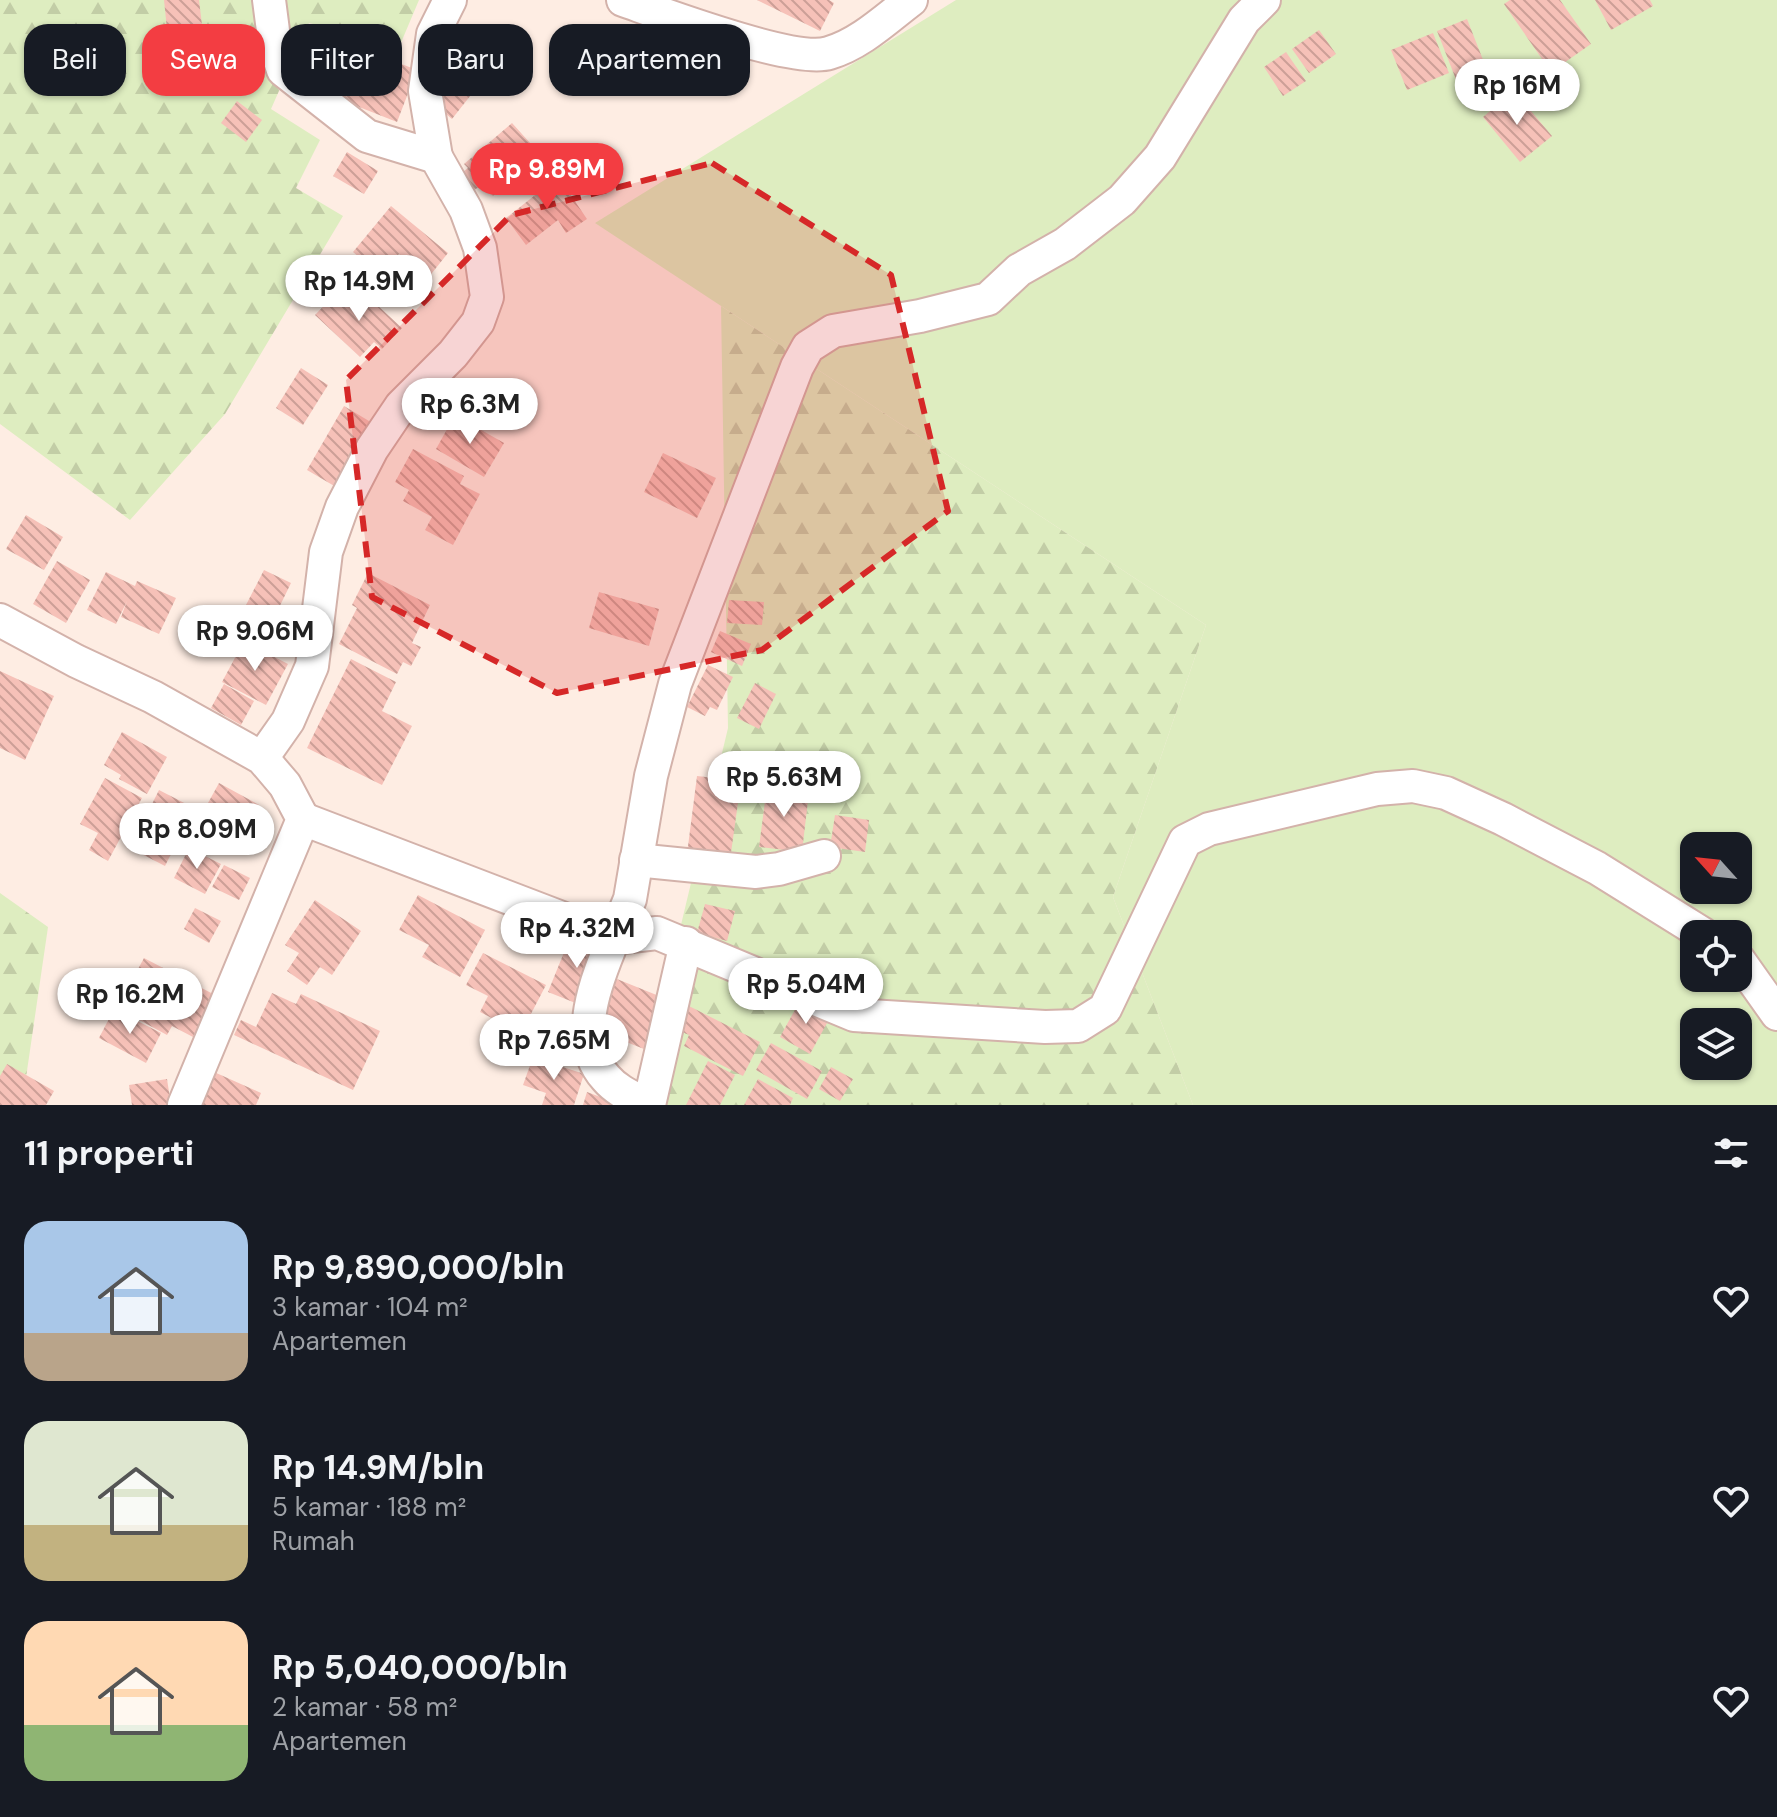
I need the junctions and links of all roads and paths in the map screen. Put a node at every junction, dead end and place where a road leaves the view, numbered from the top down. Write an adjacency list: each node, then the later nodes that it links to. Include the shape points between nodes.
1 (269, 0): 6 (street, via 283,70 367,136)
2 (450, 0): 6 (street, via 433,34 425,91)
3 (623, 0): 4 (street, via 795,54 828,54 862,37)
4 (911, 0)
5 (1264, 0): 11 (street, via 1244,20 1160,157 1122,200 1065,244 1019,270 988,299 833,331 808,347 675,684)
6 (436, 157): 8 (street, via 480,248 487,297 478,322 453,354 401,406 342,507 326,552 312,666 288,721)
7 (0, 620): 8 (street)
8 (262, 758): 9 (street, via 285,785)
9 (303, 819): 13 (street); 17 (street)
10 (824, 856): 11 (street, via 756,872)
11 (636, 860): 13 (street, via 630,899)
12 (1681, 920): 14 (street, via 1503,819 1446,793 1413,786 1377,789 1209,829 1185,841 1105,1009 1078,1026 854,1015)
13 (614, 938): 14 (street, via 657,933); 18 (street, via 587,1019 592,1052 603,1076)
14 (686, 943): 18 (street)
15 (1752, 979): 16 (street)
16 (1777, 1014)
17 (184, 1105)
18 (648, 1105)

